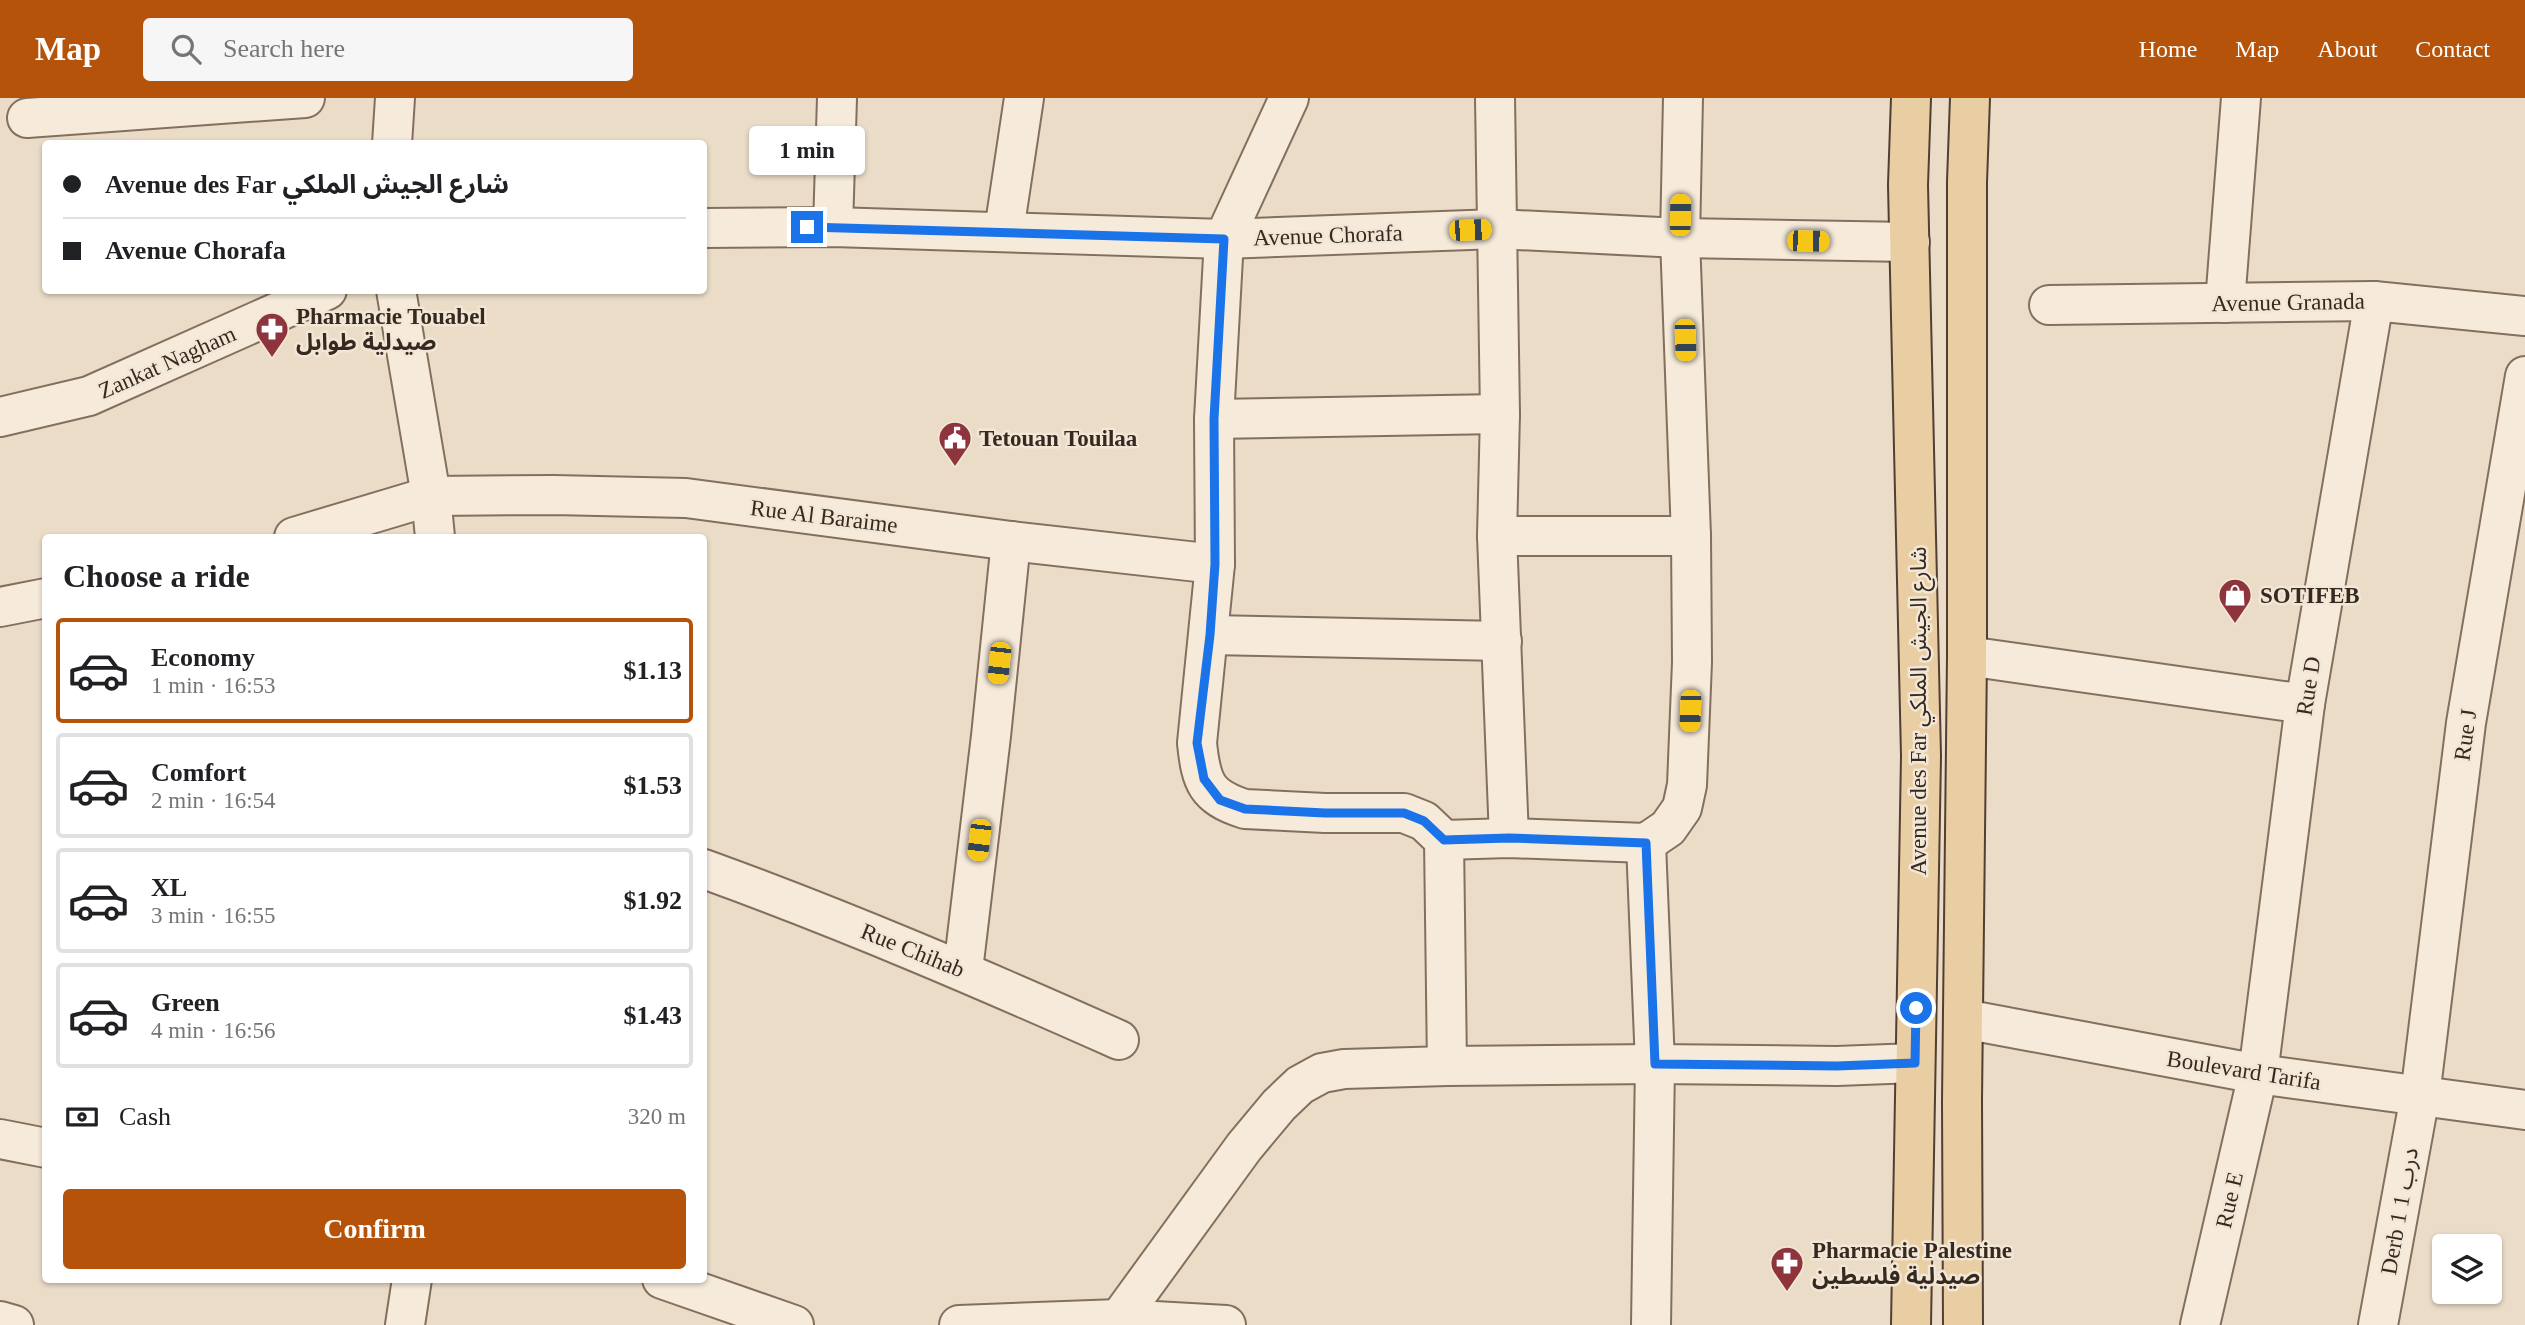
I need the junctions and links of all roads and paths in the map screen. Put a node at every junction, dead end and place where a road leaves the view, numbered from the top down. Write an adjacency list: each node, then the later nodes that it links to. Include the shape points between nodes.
1 (305, 98): 11 (street)
2 (395, 98): 12 (street)
3 (836, 98): 13 (street)
4 (1024, 98): 16 (street)
5 (1289, 98): 18 (street)
6 (1495, 98): 15 (street)
7 (1683, 98): 17 (street)
8 (1911, 98): 19 (main road, Avenue des Far شارع الجيش الملكي)
9 (1970, 98): 41 (main road, Avenue des Far شارع الجيش الملكي)
10 (2241, 98): 23 (street)
11 (27, 118)
12 (392, 140)
13 (833, 227): 14 (street, Avenue Chorafa); 16 (street, Avenue Chorafa)
14 (707, 228)
15 (1497, 229): 17 (street, Avenue Chorafa); 18 (street, Avenue Chorafa); 27 (street)
16 (1004, 231): 18 (street, Avenue Chorafa)
17 (1680, 238): 19 (street, Avenue Chorafa); 34 (street)
18 (1224, 239): 29 (street)
19 (1910, 242): 50 (main road, Avenue des Far شارع الجيش الملكي, via 1921,757)
20 (318, 294): 28 (street, Zankat Nagham, via 89,396)
21 (397, 294): 30 (street)
22 (2374, 301): 23 (street, Avenue Granada); 25 (street, Avenue Granada); 42 (street, Rue D)
23 (2225, 303): 24 (street, Avenue Granada)
24 (2049, 305)
25 (2525, 316)
26 (2525, 376): 54 (street, Rue J, via 2466,723)
27 (1500, 415): 29 (street); 33 (street)
28 (0, 417)
29 (1214, 419): 36 (street)
30 (431, 496): 31 (street, Rue Al Baraime); 32 (street); 35 (street, Rue Al Baraime, via 686,498)
31 (304, 534)
32 (435, 534)
33 (1497, 536): 34 (street); 40 (street)
34 (1691, 536): 45 (street, via 1686,795 1675,820)
35 (1011, 541): 36 (street, Rue Al Baraime); 47 (street)
36 (1215, 564): 39 (street)
37 (42, 599): 38 (street)
38 (0, 607)
39 (1210, 635): 40 (street); 44 (street, via 1197,743 1204,779 1214,796 1245,809 1404,813 1424,821)
40 (1503, 641): 43 (street)
41 (1967, 656): 42 (street); 48 (main road, Avenue des Far شارع الجيش الملكي)
42 (2305, 704): 53 (street, Rue D)
43 (1509, 838): 44 (street); 45 (street)
44 (1444, 840): 52 (street)
45 (1646, 843): 51 (street)
46 (707, 870): 47 (street, Rue Chihab)
47 (963, 970): 49 (street, Rue Chihab)
48 (1964, 1019): 53 (street, Boulevard Tarifa); 69 (main road, Avenue des Far شارع الجيش الملكي)
49 (1119, 1040)
50 (1915, 1063): 51 (street); 62 (main road, Avenue des Far شارع الجيش الملكي)
51 (1655, 1064): 52 (street); 68 (street)
52 (1447, 1066): 60 (street, via 1344,1069 1322,1073 1300,1085 1244,1147)
53 (2258, 1074): 54 (street, Boulevard Tarifa); 70 (street, Rue E)
54 (2420, 1096): 55 (street, Boulevard Tarifa); 71 (street, Derb 1 درب 1)
55 (2525, 1110)
56 (0, 1139): 57 (street)
57 (42, 1147)
58 (411, 1283): 64 (street)
59 (673, 1283): 65 (street)
60 (1119, 1319): 66 (street); 67 (street)
61 (0, 1321): 63 (street)
62 (1905, 1323)
63 (14, 1325)
64 (405, 1325)
65 (794, 1325)
66 (959, 1325)
67 (1226, 1325)
68 (1651, 1325)
69 (1963, 1325)
70 (2200, 1325)
71 (2378, 1325)

